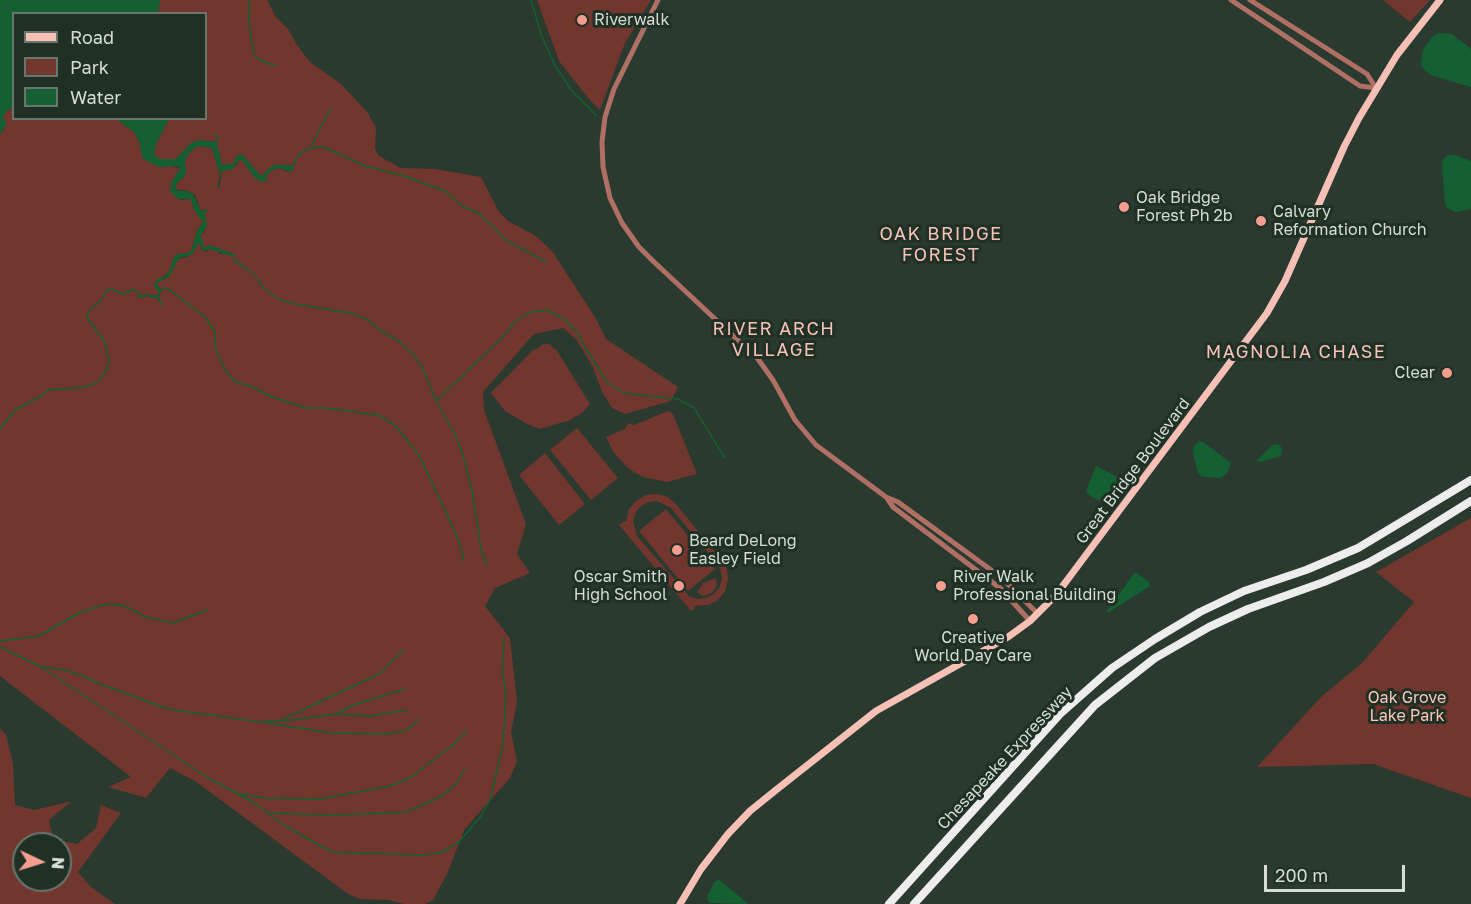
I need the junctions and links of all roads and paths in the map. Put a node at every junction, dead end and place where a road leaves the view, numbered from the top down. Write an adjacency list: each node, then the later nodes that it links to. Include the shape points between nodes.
1 (658, 0): 7 (street, via 614,89 605,117 603,167 614,207 639,247 758,359 808,437)
2 (1231, 0): 5 (street, via 1360,86)
3 (1251, 0): 5 (street, via 1367,74)
4 (1440, 0): 5 (main road, Great Bridge Boulevard, via 1402,47)
5 (1376, 88): 9 (main road, Great Bridge Boulevard, via 1267,314 1075,571)
6 (1471, 480): 12 (highway, Chesapeake Expressway, via 1358,548 1200,612 1112,668 1060,714)
7 (886, 497): 9 (street, via 1002,578); 10 (street, via 893,507 1000,588)
8 (1471, 501): 13 (highway, Chesapeake Expressway, via 1368,563 1248,609 1155,658 1095,705)
9 (1038, 614): 10 (main road, Great Bridge Boulevard)
10 (1030, 621): 11 (main road, Great Bridge Boulevard, via 876,711 784,783 728,834)
11 (680, 904)
12 (889, 904)
13 (914, 904)

